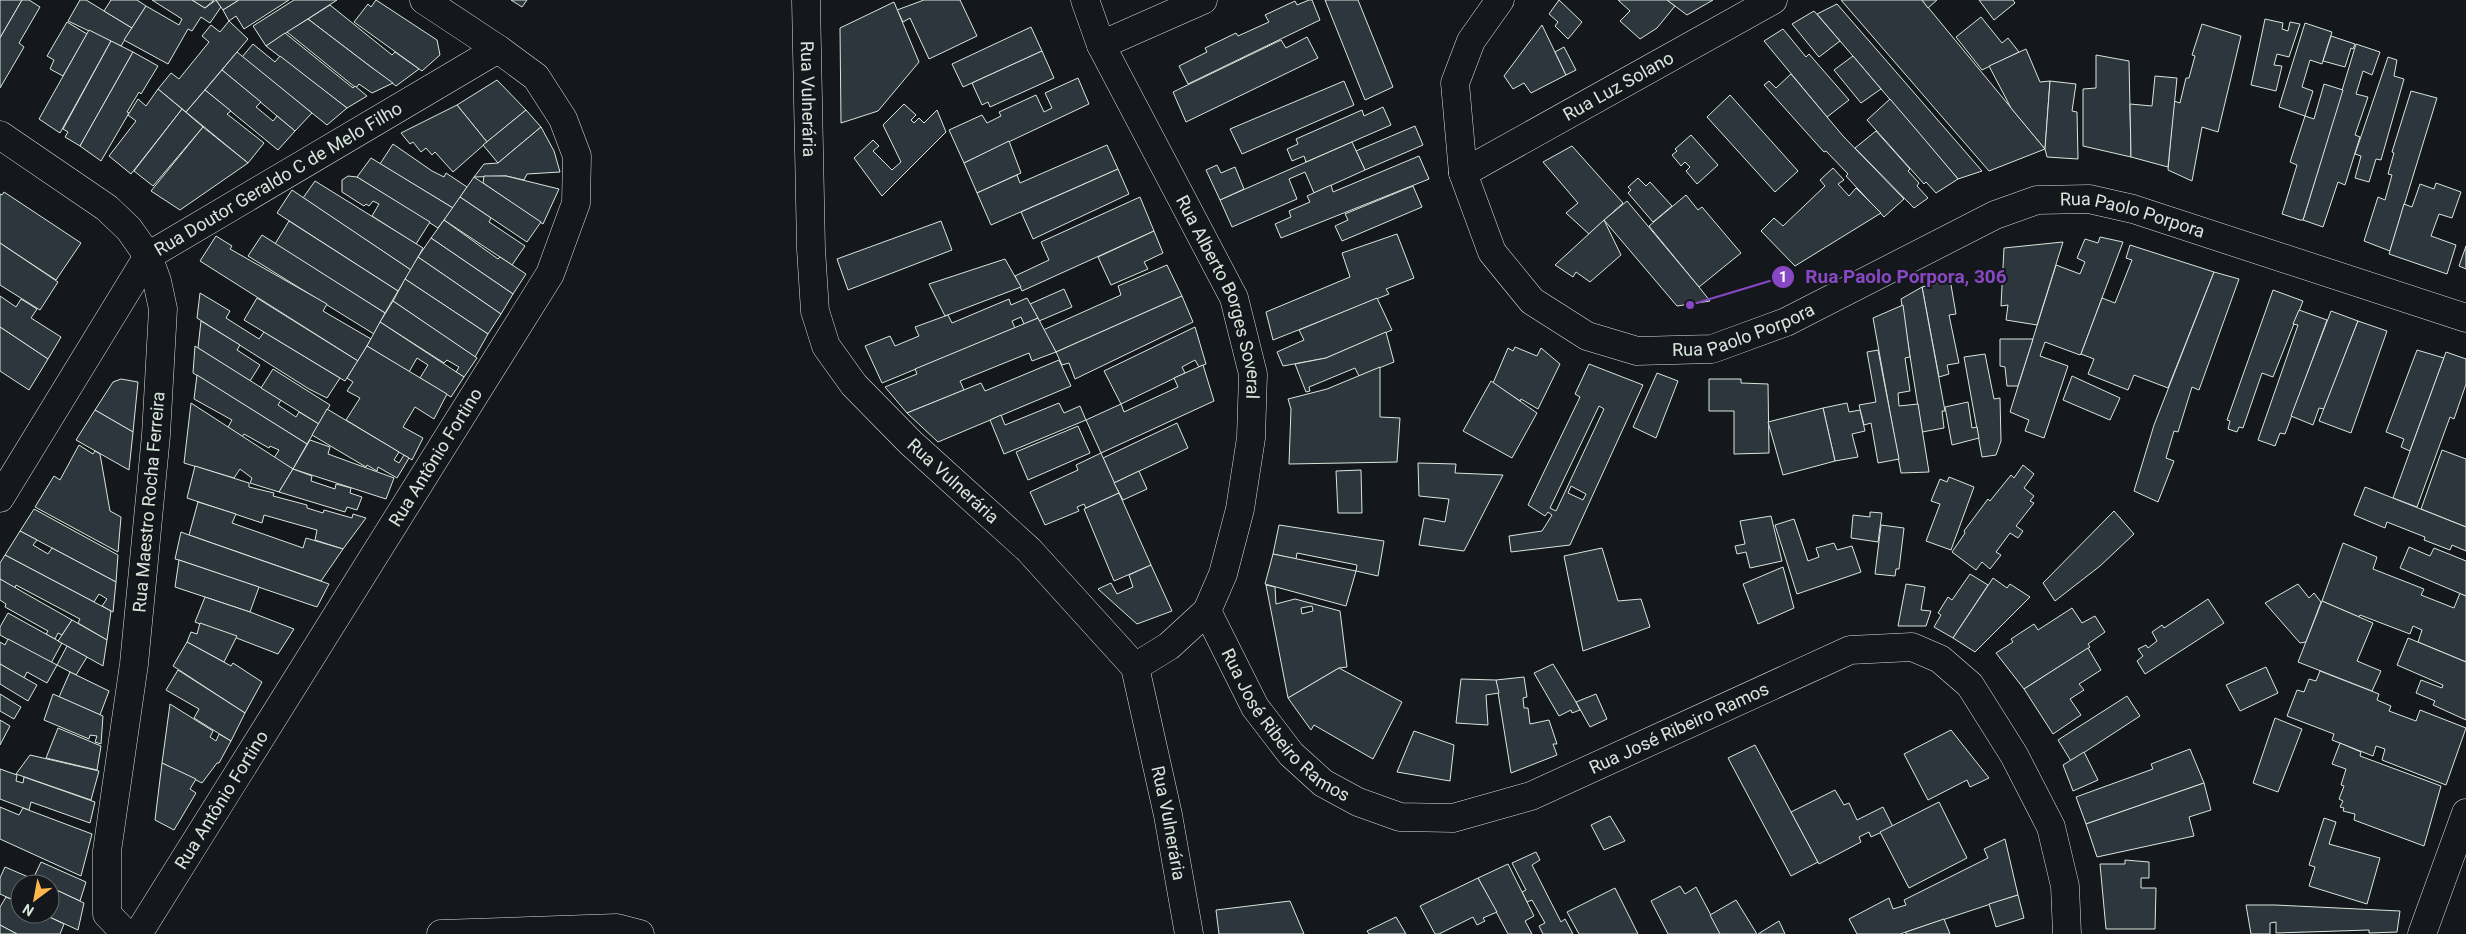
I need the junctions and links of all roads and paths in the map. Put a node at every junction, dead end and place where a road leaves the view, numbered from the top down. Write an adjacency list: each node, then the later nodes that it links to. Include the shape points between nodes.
1 (424, 0): 8 (street, Rua Antônio Fortino)
2 (806, 0): 15 (street, Rua Vulnerária, via 815,311 826,346 854,385 911,443 1029,550)
3 (1085, 0): 7 (street, Rua Alberto Borges Soveral)
4 (1202, 0): 7 (street)
5 (1500, 0): 10 (street, Rua Paolo Porpora, via 1471,41 1455,83)
6 (1773, 0): 10 (street, Rua Luz Solano)
7 (1101, 45): 14 (street, Rua Alberto Borges Soveral, via 1234,298 1253,374 1251,438 1240,510 1223,574)
8 (498, 49): 11 (street, Rua Doutor Geraldo C de Melo Filho); 18 (street, Rua Antônio Fortino, via 536,77 563,119 577,156 576,203 550,274)
9 (0, 135): 11 (street, Rua Maestro Rocha Ferreira, via 107,208)
10 (1463, 172): 12 (street, Rua Paolo Porpora, via 1492,252 1532,301 1586,336 1637,351 1712,349 1786,322 1978,224 2037,200 2089,199 2133,209)
11 (148, 256): 13 (street, Rua Doutor Geraldo C de Melo Filho); 17 (street, Rua Maestro Rocha Ferreira, via 163,309 156,435 134,664 107,851 107,914)
12 (2466, 318)
13 (0, 498)
14 (1207, 611): 15 (street, via 1169,646); 22 (street, Rua José Ribeiro Ramos, via 1255,707 1291,754 1322,783 1358,802 1400,818 1453,818 1531,796 1850,650 1912,647 1940,659 1970,685 2014,755 2051,826 2065,886)
15 (1135, 667): 21 (street, Rua Vulnerária, via 1168,815)
16 (2466, 813): 23 (street)
17 (126, 934)
18 (138, 934)
19 (441, 934): 20 (street, via 617,928)
20 (640, 934)
21 (1189, 934)
22 (2067, 934)
23 (2422, 934)

